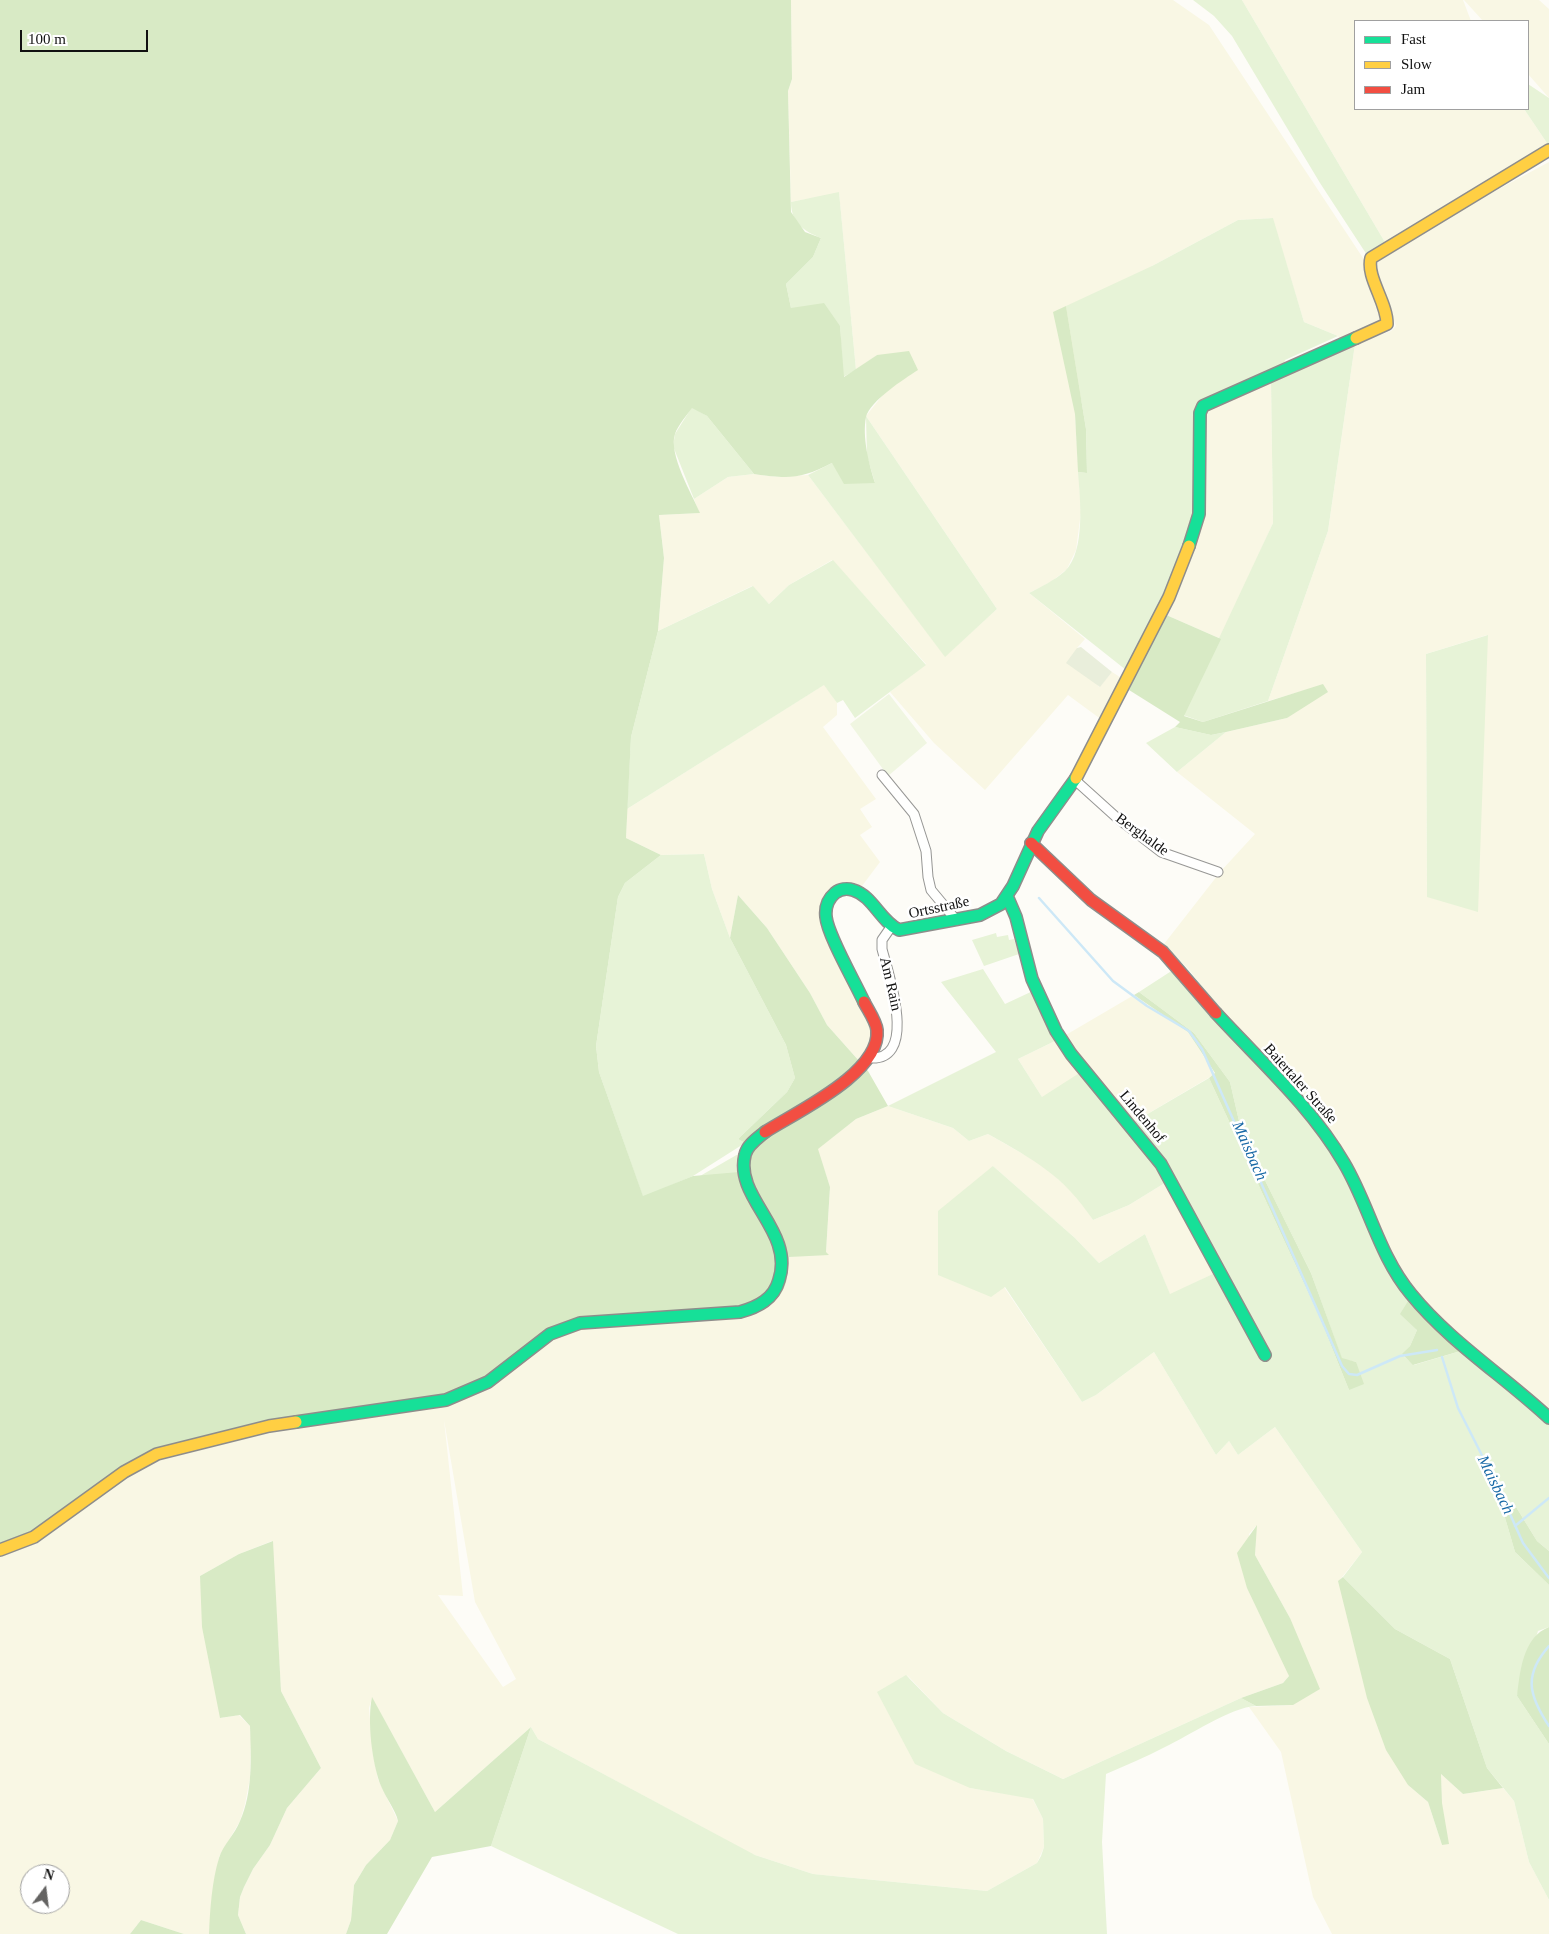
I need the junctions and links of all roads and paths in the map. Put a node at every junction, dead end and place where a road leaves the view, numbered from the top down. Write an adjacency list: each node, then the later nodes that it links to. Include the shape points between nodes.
1 (1549, 150): 3 (street, via 1371,258 1369,266 1387,312 1387,324 1203,406 1200,413 1198,522 1169,597)
2 (882, 775): 7 (street, via 914,814 926,851 931,890)
3 (1075, 780): 4 (street, via 1044,820); 5 (street, Berghalde, via 1157,849)
4 (1031, 843): 6 (street); 11 (street, Baiertaler Straße, via 1091,900 1163,952 1180,969 1331,1140 1392,1266 1410,1293 1464,1347)
5 (1218, 872)
6 (1008, 896): 7 (street, Ortsstraße, via 993,909); 10 (street, Lindenhof, via 1018,918 1024,952 1034,981 1059,1035 1077,1062 1164,1168)
7 (956, 920): 8 (street, Ortsstraße, via 904,930)
8 (891, 927): 9 (street, Am Rain, via 882,940 882,949 898,1006 898,1023 886,1054); 9 (street, Ortsstraße, via 865,897 854,890 837,891 826,906 827,923 877,1030 877,1040)
9 (867, 1061): 12 (street, via 816,1103 764,1135 746,1152 743,1166 783,1254 784,1269 776,1291 750,1310 580,1322 550,1334 488,1382 446,1400 269,1426 157,1454 124,1472 34,1537)
10 (1265, 1356)
11 (1549, 1418)
12 (0, 1550)

